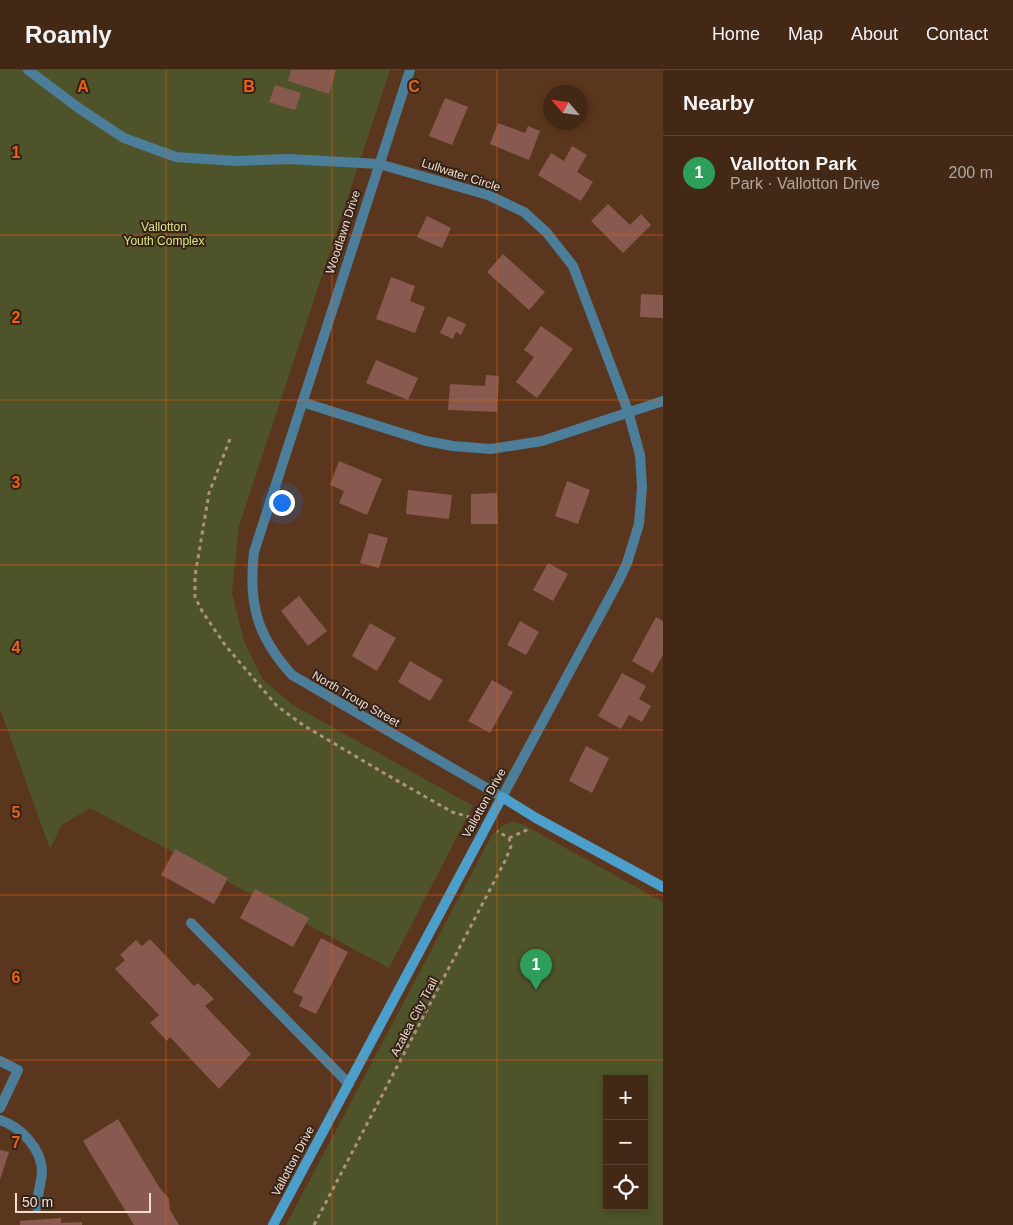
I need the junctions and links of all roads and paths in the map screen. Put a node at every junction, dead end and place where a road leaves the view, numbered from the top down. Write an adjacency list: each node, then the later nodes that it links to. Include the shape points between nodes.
1 (28, 70): 3 (street, Lullwater Circle, via 124,138 176,157)
2 (410, 70): 3 (street, Woodlawn Drive)
3 (379, 164): 5 (street, Woodlawn Drive); 6 (street, Lullwater Circle, via 488,195 524,212 547,233 573,266)
4 (663, 401): 6 (street)
5 (302, 402): 6 (street, via 426,441 477,448 520,446 542,441); 7 (street, North Troup Street, via 254,552 251,594 262,635 274,656 292,675)
6 (628, 411): 7 (street, Vallotton Drive, via 640,455 642,487 639,524 627,563)
7 (502, 797): 8 (street, North Troup Street); 9 (street, Vallotton Drive)
8 (536, 818): 10 (path, via 527,832); 11 (street, North Troup Street)
9 (487, 825): 10 (path); 14 (street, Vallotton Drive)
10 (509, 838): 19 (path, Azalea City Trail, via 511,846 506,859)
11 (663, 887)
12 (191, 923): 14 (street)
13 (0, 1061): 15 (street, via 18,1070)
14 (349, 1084): 18 (street, Vallotton Drive)
15 (0, 1108)
16 (0, 1120): 17 (street, via 18,1128 38,1153 42,1172)
17 (37, 1207)
18 (273, 1225)
19 (314, 1225)

